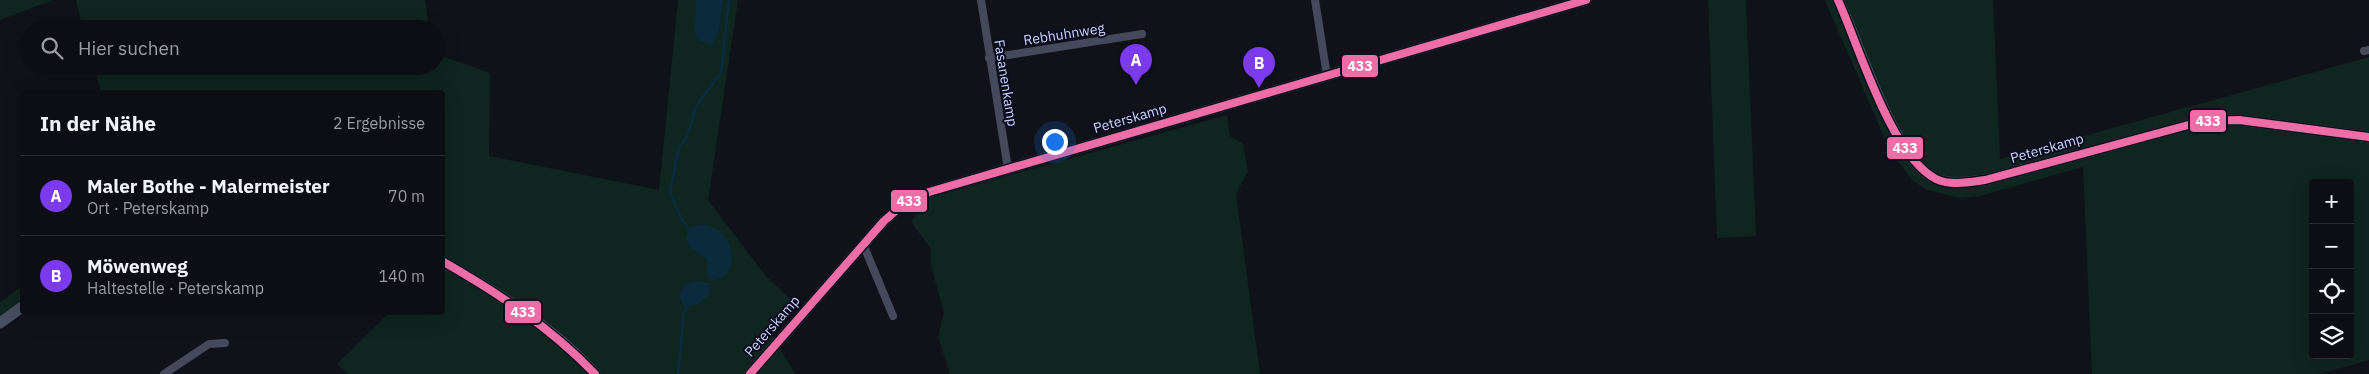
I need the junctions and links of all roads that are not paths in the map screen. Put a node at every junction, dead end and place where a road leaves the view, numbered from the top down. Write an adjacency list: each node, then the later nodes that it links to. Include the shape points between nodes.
1 (981, 0): 6 (street, Fasanenkamp)
2 (1315, 0): 7 (street)
3 (1586, 0): 7 (street, Peterskamp)
4 (1838, 0): 8 (street, Peterskamp, via 1904,147 1917,165 1937,179 1959,183 1986,180 2203,121 2238,120)
5 (1142, 34): 6 (street, Rebhuhnweg)
6 (989, 58): 9 (street, Fasanenkamp)
7 (1327, 76): 9 (street, Peterskamp)
8 (2369, 137)
9 (1008, 169): 10 (street, Peterskamp, via 906,202)
10 (863, 244): 13 (street); 18 (street, Peterskamp)
11 (445, 263): 17 (street, via 548,328)
12 (20, 308): 14 (street)
13 (892, 316)
14 (0, 323)
15 (225, 343): 16 (street, via 209,344)
16 (164, 374)
17 (595, 374)
18 (750, 374)

